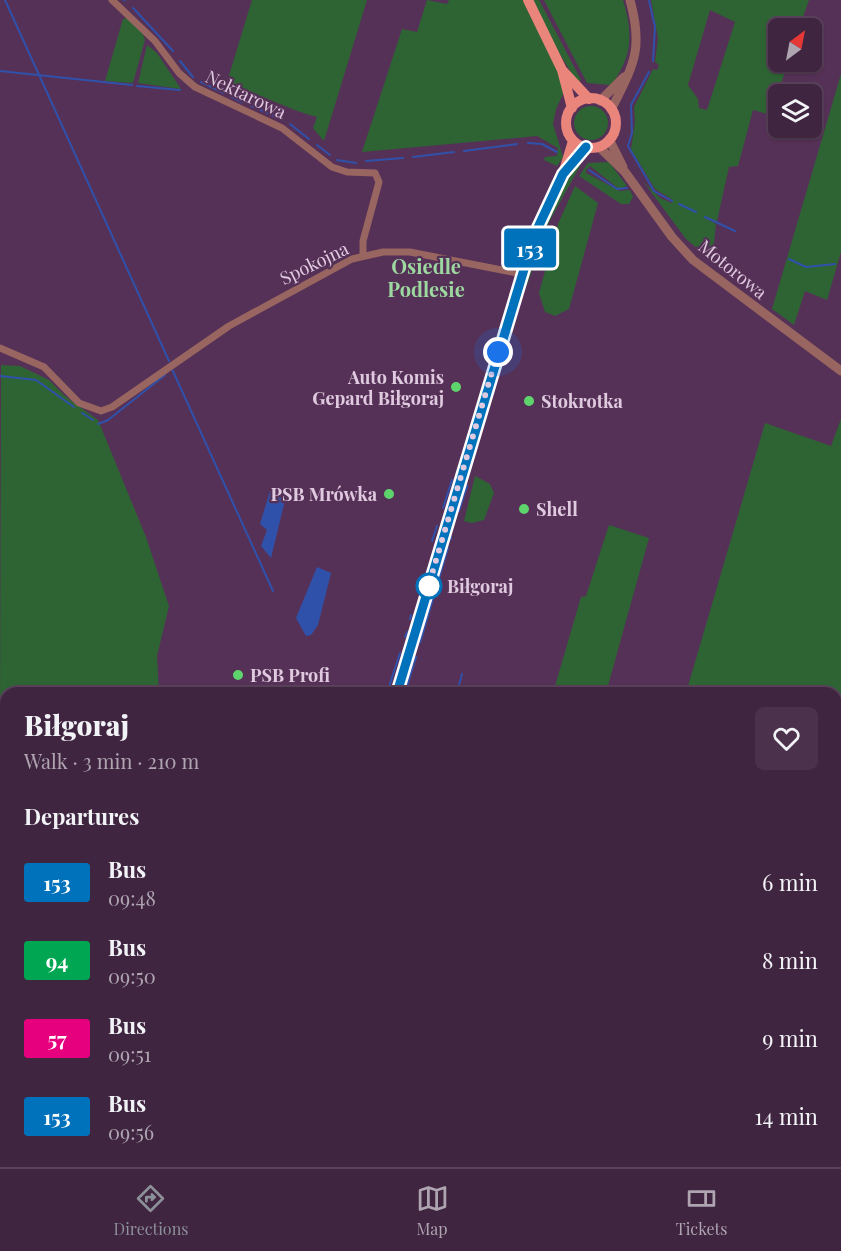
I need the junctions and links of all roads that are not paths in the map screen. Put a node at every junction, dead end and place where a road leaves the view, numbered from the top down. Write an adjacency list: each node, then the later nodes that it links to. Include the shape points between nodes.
1 (112, 0): 15 (street, Nektarowa, via 195,87 282,128 332,167 377,175)
2 (528, 0): 4 (main road)
3 (630, 0): 5 (street, via 638,38)
4 (562, 70): 6 (main road); 7 (main road)
5 (630, 71): 6 (street); 8 (street)
6 (595, 100): 7 (main road); 8 (main road)
7 (572, 108): 10 (main road, via 566,125)
8 (611, 110): 9 (main road, via 615,126)
9 (609, 139): 12 (main road); 13 (street, Motorowa)
10 (573, 141): 11 (main road); 14 (main road)
11 (586, 147): 12 (main road); 14 (main road)
12 (599, 147): 13 (street, Motorowa)
13 (625, 172): 18 (street, Motorowa, via 693,260)
14 (563, 174): 16 (main road, via 540,222)
15 (363, 256): 16 (street, Spokojna, via 415,252); 17 (street, Spokojna, via 332,268 265,305 172,363 112,407 100,411 80,403 44,367)
16 (522, 274): 19 (main road)
17 (0, 348)
18 (841, 371)
19 (399, 687)

